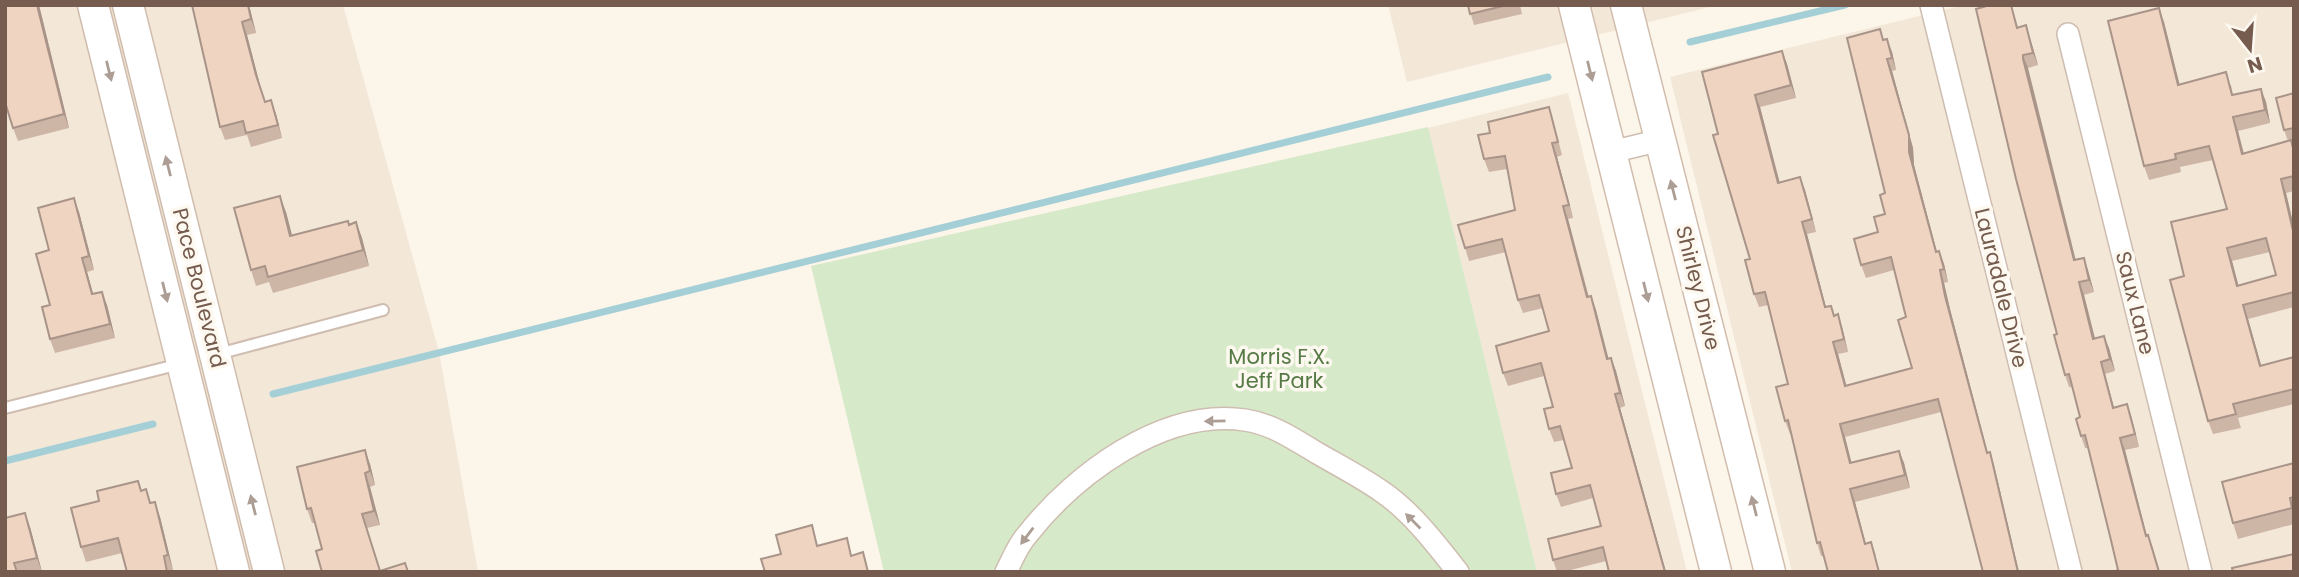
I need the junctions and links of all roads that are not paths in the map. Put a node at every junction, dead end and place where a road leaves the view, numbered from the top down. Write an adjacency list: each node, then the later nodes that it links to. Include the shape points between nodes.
1 (128, 5): 10 (street, Pace Boulevard, one-way to 1)
2 (1574, 5): 8 (street, one-way to 8)
3 (1626, 5): 7 (street, Shirley Drive)
4 (1931, 5): 19 (street, Lauradale Drive)
5 (95, 6): 11 (street, Pace Boulevard, one-way to 11)
6 (2068, 34): 20 (street, Saux Lane)
7 (1661, 140): 8 (street); 18 (street, Shirley Drive, one-way to 7)
8 (1611, 152): 17 (street, one-way to 17)
9 (383, 310): 10 (lane)
10 (216, 355): 11 (street); 14 (street, Pace Boulevard, one-way to 10)
11 (182, 363): 12 (lane); 13 (street, Pace Boulevard)
12 (5, 408)
13 (233, 572)
14 (269, 572)
15 (1006, 572): 16 (street, one-way to 15, via 1435,542 1383,492 1279,430 1244,420 1194,421 1161,432 1110,460 1034,527)
16 (1458, 572)
17 (1716, 572)
18 (1770, 572)
19 (2071, 572)
20 (2201, 572)

